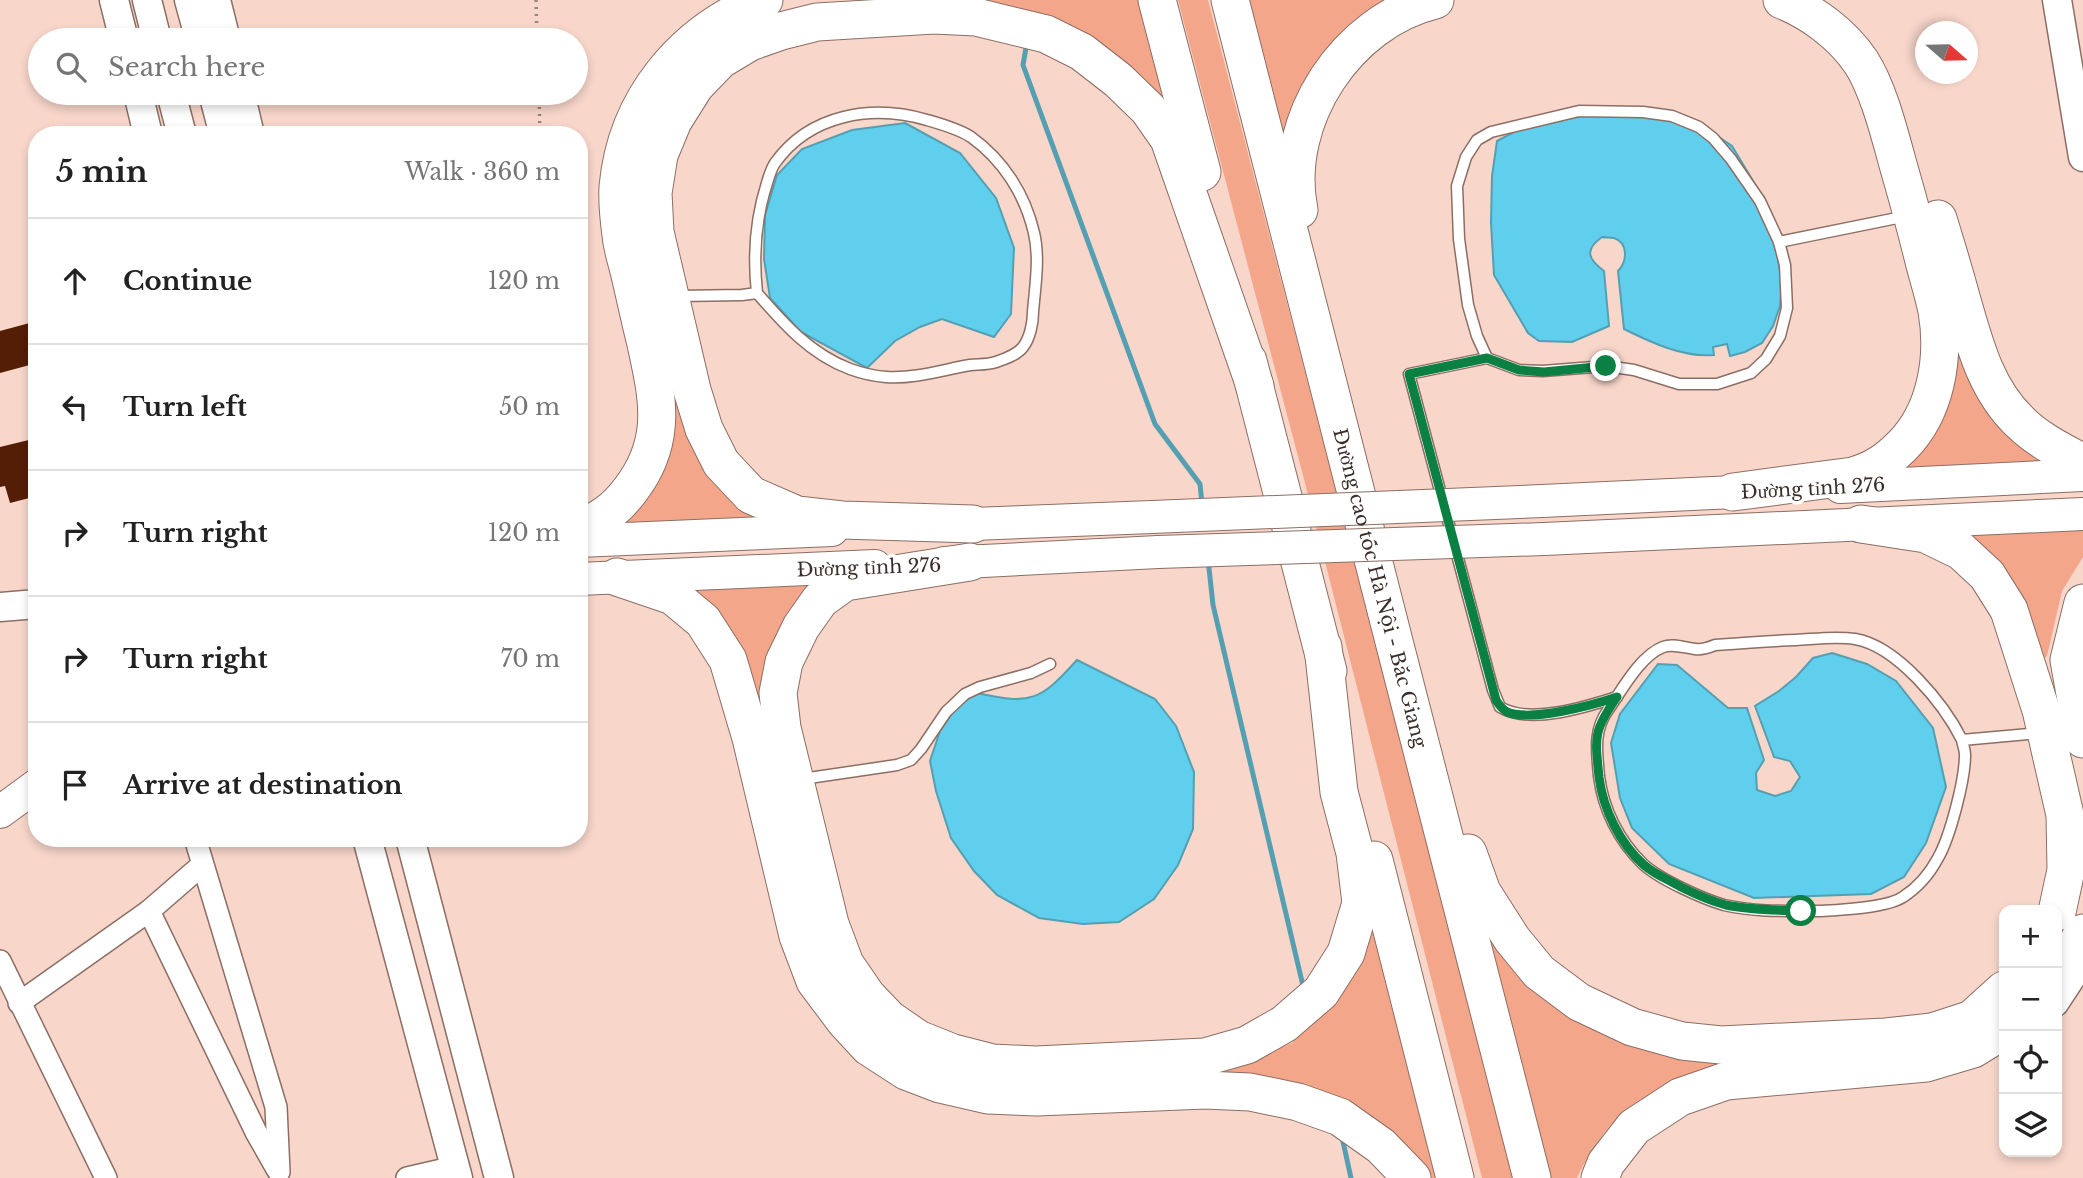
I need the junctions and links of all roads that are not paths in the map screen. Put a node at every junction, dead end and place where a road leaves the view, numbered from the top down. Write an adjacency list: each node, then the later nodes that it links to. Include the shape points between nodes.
1 (114, 0): 12 (street)
2 (147, 0): 13 (street)
3 (189, 0): 14 (street)
4 (216, 0): 15 (street)
5 (764, 0): 38 (highway, via 737,10 703,33 668,65 643,102 627,145 618,187 621,237 657,394 656,434 644,470 623,501)
6 (1157, 0): 30 (highway)
7 (1230, 0): 31 (highway, Đường cao tốc Hà Nội - Bắc Giang)
8 (1435, 0): 31 (highway, via 1375,27 1343,56 1310,111 1301,144 1298,204 1324,321)
9 (1782, 0): 25 (highway, via 1823,23 1861,62 1873,86)
10 (1831, 0): 32 (highway, via 1881,52 1921,160 1987,377 2021,423)
11 (2057, 0): 24 (street)
12 (121, 28)
13 (154, 28)
14 (197, 28)
15 (223, 28)
16 (141, 105): 20 (street)
17 (174, 105): 21 (street)
18 (216, 105): 22 (street)
19 (243, 105): 23 (street)
20 (146, 126)
21 (180, 126)
22 (222, 126)
23 (248, 126)
24 (2083, 157)
25 (1913, 215): 26 (lane); 34 (highway, via 1940,336 1935,384 1919,427 1885,462 1869,471)
26 (1779, 242): 29 (lane, via 1787,308 1780,336 1751,373 1717,384 1679,383 1606,366 1519,370); 29 (lane, via 1760,201 1731,159 1699,127 1672,116 1579,111 1492,132 1477,140 1457,186 1468,305)
27 (757, 293): 27 (lane, via 804,344 867,375 888,378 992,363 1017,353 1029,335 1034,234 1011,176 969,136 904,113 842,116 806,134 773,165 760,205); 28 (lane)
28 (670, 296): 30 (highway, via 653,206 659,155 695,86 720,61 750,42 817,22 976,17 1046,34 1082,52 1148,109 1169,139); 36 (highway, via 704,429 721,463 751,495 797,515)
29 (1487, 358): 51 (lane, via 1409,374 1496,700 1515,714 1584,708)
30 (1255, 386): 48 (highway)
31 (1338, 418): 46 (highway, Đường cao tốc Hà Nội - Bắc Giang)
32 (2083, 463)
33 (2083, 475): 34 (main road, Đường tỉnh 276)
34 (1733, 492): 36 (main road, Đường tỉnh 276, bridge)
35 (2083, 514): 37 (main road, Đường tỉnh 276)
36 (973, 524): 39 (main road, Đường tỉnh 276)
37 (1861, 524): 40 (main road, Đường tỉnh 276, bridge); 52 (highway, via 1926,534 1961,551 1987,575 2009,610)
38 (588, 525)
39 (588, 541)
40 (970, 562): 41 (main road, Đường tỉnh 276); 55 (highway, via 845,582 820,600 784,662 778,693)
41 (617, 577): 42 (main road, Đường tỉnh 276); 78 (highway, via 673,596 703,621 728,660 798,936 815,981 869,1047 906,1071 988,1095 1205,1090 1250,1092 1298,1102 1340,1117 1381,1146)
42 (588, 579)
43 (2083, 603): 53 (highway, via 2069,660)
44 (28, 605): 45 (street)
45 (0, 607)
46 (1387, 617): 68 (highway, via 1482,892 1539,972 1579,1002 1632,1027 1682,1041 1721,1045 1932,1032 1972,1019); 80 (highway, Đường cao tốc Hà Nội - Bắc Giang)
47 (2083, 645): 50 (street)
48 (1322, 647): 55 (highway, via 1339,792 1355,853 1361,903 1346,953 1321,992 1284,1024 1247,1045 1205,1057 992,1063 918,1039 889,1019 845,964 830,924); 79 (highway)
49 (1050, 664): 55 (lane, via 965,694 911,760)
50 (2083, 673)
51 (1617, 697): 54 (lane, via 1636,670 1666,646 1705,649 1857,639 1884,651 1912,672); 54 (lane, via 1596,735 1601,795 1613,823 1645,867 1693,893 1754,909 1839,910 1901,899 1938,858 1948,832 1963,771)
52 (2046, 733): 54 (lane); 62 (highway, via 2065,815 2066,870)
53 (2083, 739)
54 (1962, 740)
55 (795, 780)
56 (28, 792): 57 (main road)
57 (0, 812)
58 (197, 847): 61 (street)
59 (369, 847): 73 (street)
60 (412, 847): 77 (street)
61 (202, 865): 63 (street); 74 (street, via 276,1107)
62 (2058, 905)
63 (149, 911): 70 (street); 74 (street)
64 (2083, 933): 67 (highway)
65 (0, 961): 70 (street)
66 (2083, 966): 69 (street)
67 (2062, 970)
68 (1999, 995)
69 (2062, 997)
70 (19, 1003): 75 (street)
71 (2002, 1031): 81 (highway, via 1973,1049 1926,1063 1726,1080 1680,1097 1634,1128)
72 (1999, 1048): 82 (street, via 1948,1071 1698,1103 1650,1129)
73 (456, 1172): 76 (street)
74 (280, 1175)
75 (106, 1178)
76 (407, 1178)
77 (499, 1178)
78 (1412, 1178)
79 (1455, 1178)
80 (1532, 1178)
81 (1600, 1178)
82 (1613, 1178)

